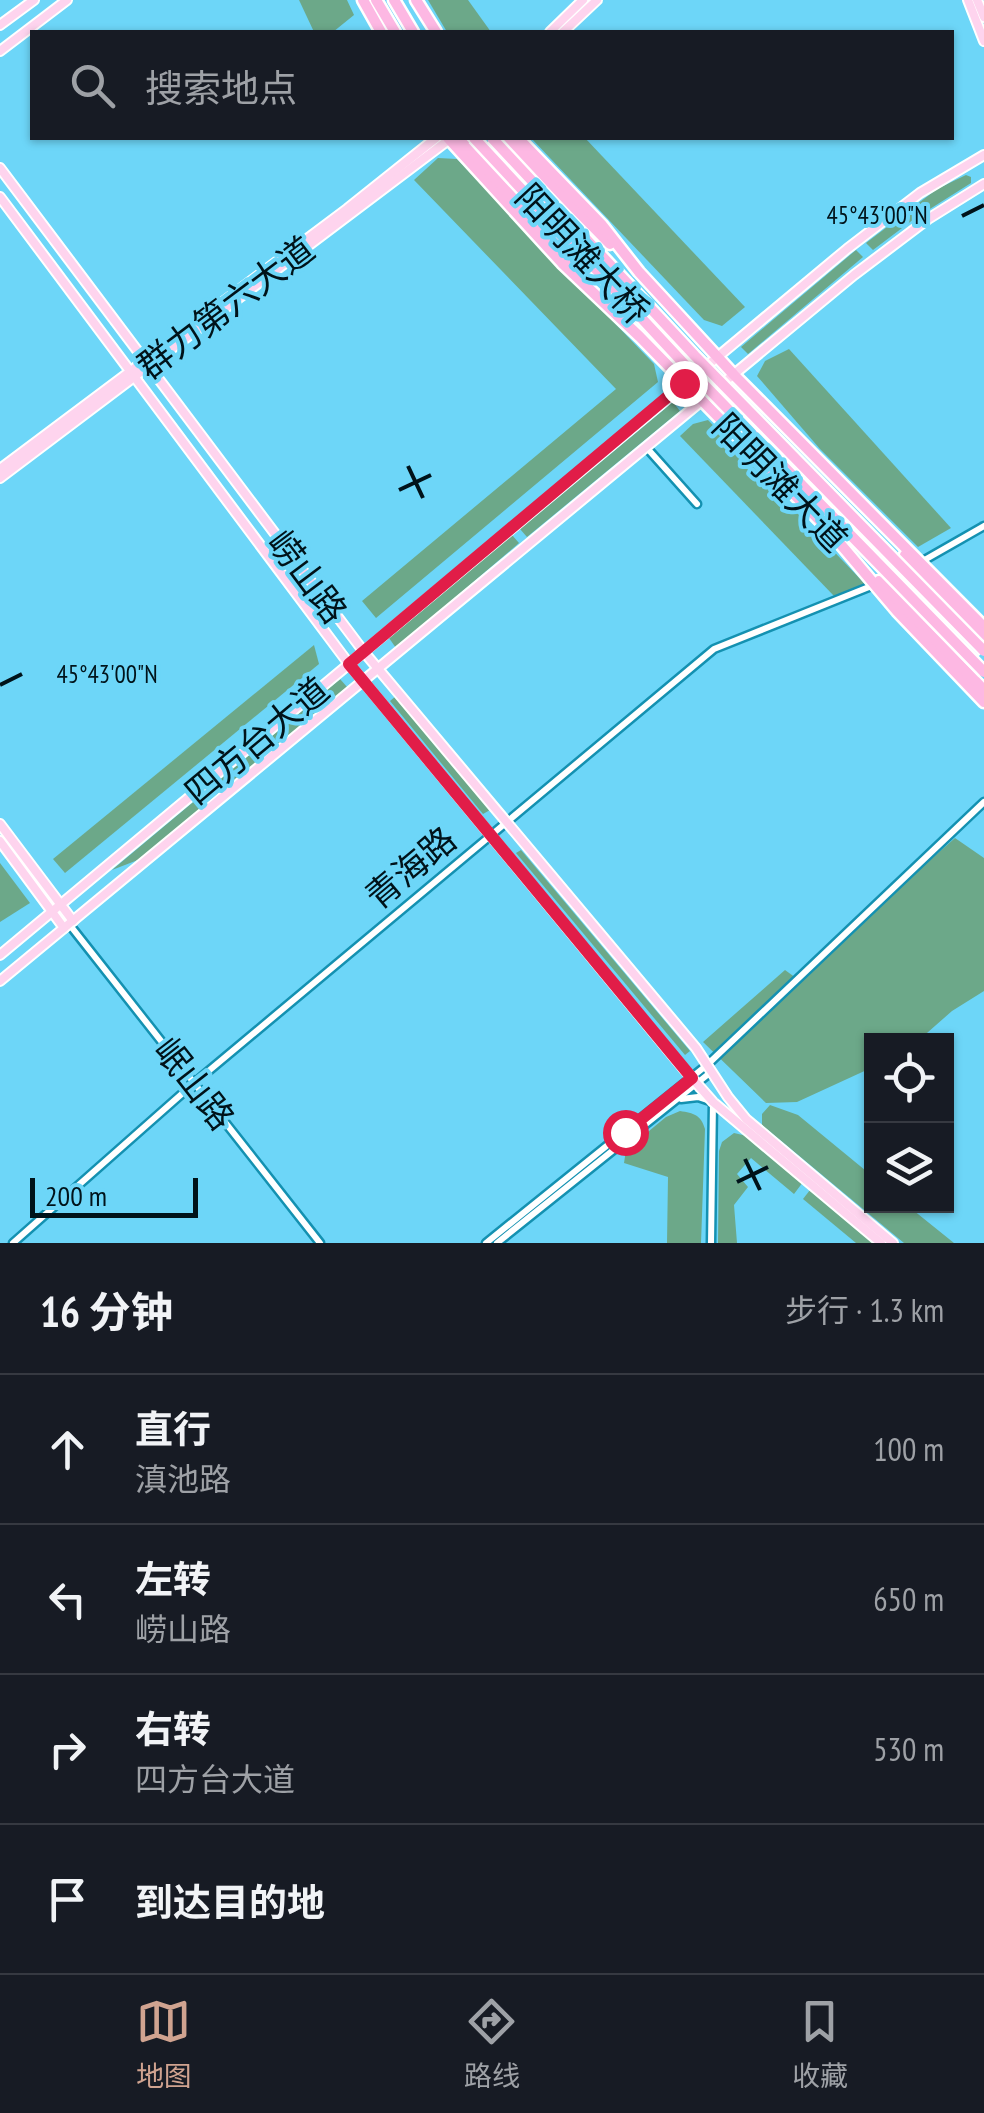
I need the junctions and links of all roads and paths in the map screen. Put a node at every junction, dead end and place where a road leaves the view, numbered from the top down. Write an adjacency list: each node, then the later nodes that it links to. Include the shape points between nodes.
1 (34, 0): 12 (main road)
2 (67, 0): 21 (main road)
3 (359, 0): 13 (highway)
4 (376, 0): 14 (highway)
5 (394, 0): 15 (highway)
6 (412, 0): 16 (highway); 17 (highway)
7 (583, 0): 18 (main road)
8 (597, 0): 19 (main road)
9 (968, 0): 20 (main road)
10 (977, 0): 11 (main road)
11 (984, 17)
12 (0, 25)
13 (386, 30)
14 (387, 30)
15 (413, 30)
16 (427, 30)
17 (434, 30)
18 (552, 30)
19 (565, 30)
20 (984, 41)
21 (0, 51)
22 (433, 140): 37 (main road, 群力第六大道)
23 (449, 140): 37 (main road, 群力第六大道)
24 (454, 140): 35 (highway)
25 (454, 140): 35 (highway, 阳明滩大道, via 562,262)
26 (476, 140): 57 (highway, 阳明滩大桥, bridge)
27 (494, 140): 53 (highway, 阳明滩大桥, bridge)
28 (508, 140): 34 (highway)
29 (520, 140): 34 (highway, 阳明滩大道)
30 (984, 155): 36 (main road, 四方台大道, via 901,208)
31 (0, 168): 37 (main road, 崂山路)
32 (984, 184): 39 (main road, 四方台大道, via 893,244)
33 (0, 196): 38 (main road, 崂山路)
34 (639, 272): 36 (highway, 阳明滩大道)
35 (640, 337): 40 (highway, 阳明滩大道)
36 (716, 356): 39 (highway, 阳明滩大道); 40 (main road, 四方台大道)
37 (146, 363): 38 (main road, 群力第六大道); 54 (main road, 崂山路)
38 (133, 373): 43 (main road, 群力第六大道); 44 (main road, 群力第六大道); 55 (main road, 崂山路)
39 (734, 375): 41 (main road, 四方台大道); 45 (highway, 阳明滩大道)
40 (684, 383): 41 (highway, 阳明滩大道); 54 (main road, 四方台大道)
41 (702, 401): 42 (main road, 四方台大道); 48 (highway, 阳明滩大道)
42 (646, 447): 46 (street); 56 (main road, 四方台大道)
43 (0, 469)
44 (0, 478)
45 (854, 498): 49 (highway, 阳明滩大道); 52 (highway)
46 (697, 504)
47 (984, 526): 49 (street)
48 (826, 527): 50 (highway, 阳明滩大道); 59 (highway)
49 (921, 562): 51 (highway, 阳明滩大道)
50 (874, 585): 60 (highway, 阳明滩大道); 62 (street, 青海路, via 714,649)
51 (984, 627)
52 (984, 637)
53 (984, 651)
54 (364, 652): 55 (main road, 四方台大道); 56 (main road, 崂山路)
55 (349, 664): 58 (main road, 崂山路); 66 (main road, 四方台大道)
56 (380, 668): 58 (main road, 四方台大道); 62 (main road, 崂山路)
57 (984, 672)
58 (364, 681): 64 (main road, 崂山路); 67 (main road, 四方台大道)
59 (984, 690)
60 (984, 702)
61 (984, 802): 70 (street)
62 (507, 820): 64 (street, 青海路); 70 (main road, 崂山路)
63 (0, 824): 66 (main road, 岷山路)
64 (490, 834): 71 (main road, 崂山路); 72 (street, 青海路)
65 (0, 841): 66 (main road, 岷山路)
66 (55, 909): 67 (main road, 岷山路); 68 (main road, 四方台大道)
67 (69, 925): 69 (main road, 四方台大道); 72 (street, 岷山路)
68 (0, 954)
69 (0, 980)
70 (709, 1069): 71 (street); 81 (main road, 崂山路, via 746,1119)
71 (694, 1081): 73 (street); 74 (main road, 崂山路); 77 (street)
72 (192, 1084): 75 (street, 青海路); 76 (street, 岷山路)
73 (676, 1100): 74 (street); 78 (street)
74 (713, 1102): 79 (street); 80 (main road, 崂山路)
75 (13, 1243)
76 (320, 1243)
77 (486, 1243)
78 (498, 1243)
79 (711, 1243)
80 (881, 1243)
81 (893, 1243)

